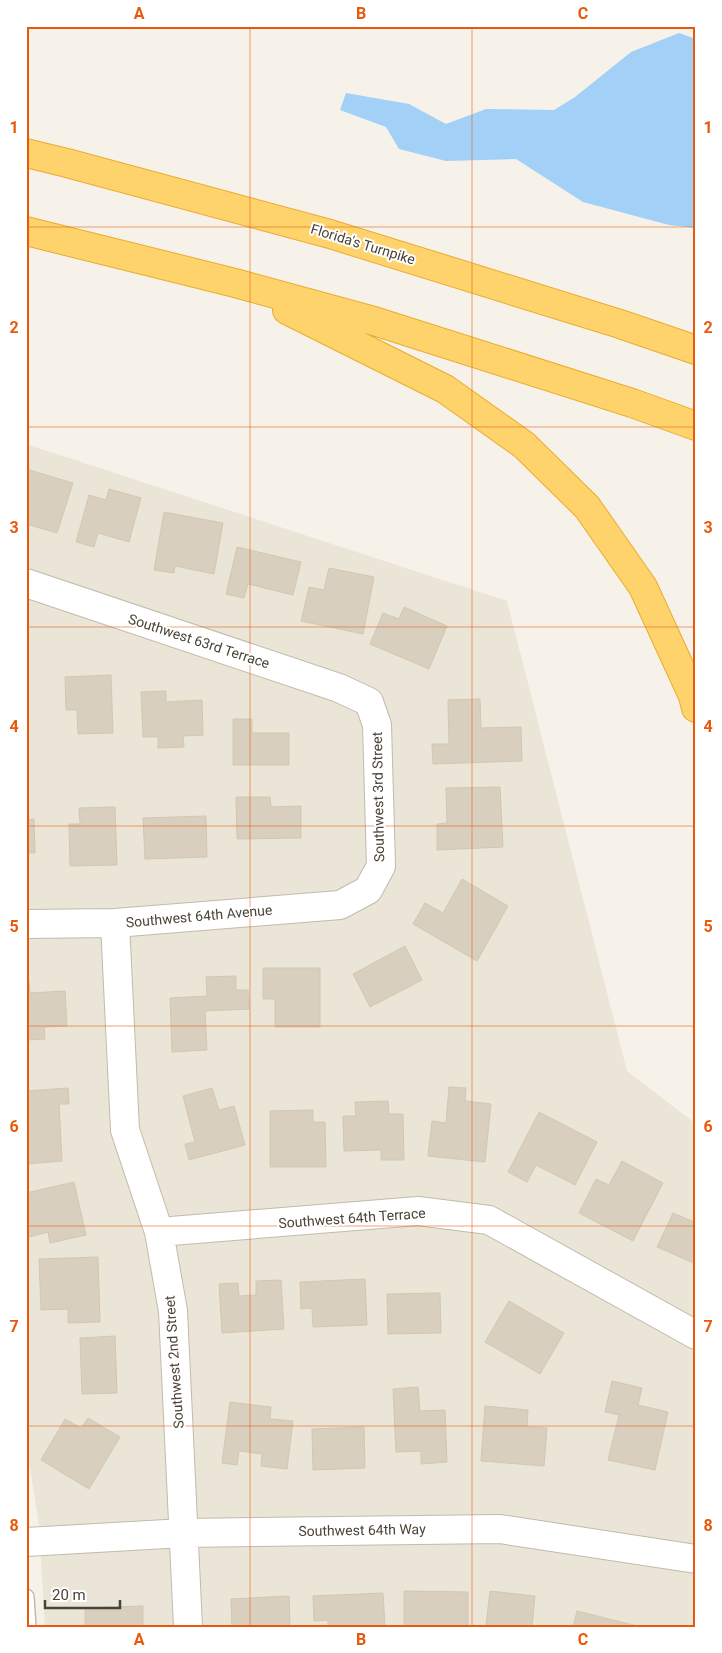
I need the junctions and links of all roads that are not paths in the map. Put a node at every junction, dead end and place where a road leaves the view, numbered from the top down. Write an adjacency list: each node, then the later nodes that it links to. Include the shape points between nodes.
1 (26, 153): 4 (highway, Florida's Turnpike, via 330,234)
2 (26, 231): 3 (highway)
3 (235, 283): 7 (highway, via 374,321); 10 (highway, via 445,388 524,445 587,507 643,587)
4 (620, 324): 5 (highway); 6 (highway, Florida's Turnpike)
5 (696, 341)
6 (696, 350)
7 (696, 426)
8 (26, 583): 9 (street, Southwest 63rd Terrace, via 340,688)
9 (369, 702): 11 (street, Southwest 3rd Street, via 377,726 381,866)
10 (696, 708)
11 (368, 890): 12 (street, Southwest 64th Avenue, via 340,905)
12 (115, 923): 13 (street, Southwest 64th Avenue); 14 (street, Southwest 2nd Street, via 125,1130)
13 (26, 924)
14 (159, 1232): 15 (street, Southwest 64th Terrace, via 418,1211 489,1220); 16 (street, Southwest 2nd Street, via 173,1311)
15 (696, 1335)
16 (184, 1533): 17 (street, Southwest 64th Way); 18 (street, Southwest 64th Way, via 500,1529); 21 (street, Southwest 2nd Street)
17 (26, 1542)
18 (695, 1556)
19 (26, 1597): 20 (lane)
20 (28, 1627)
21 (188, 1627)

